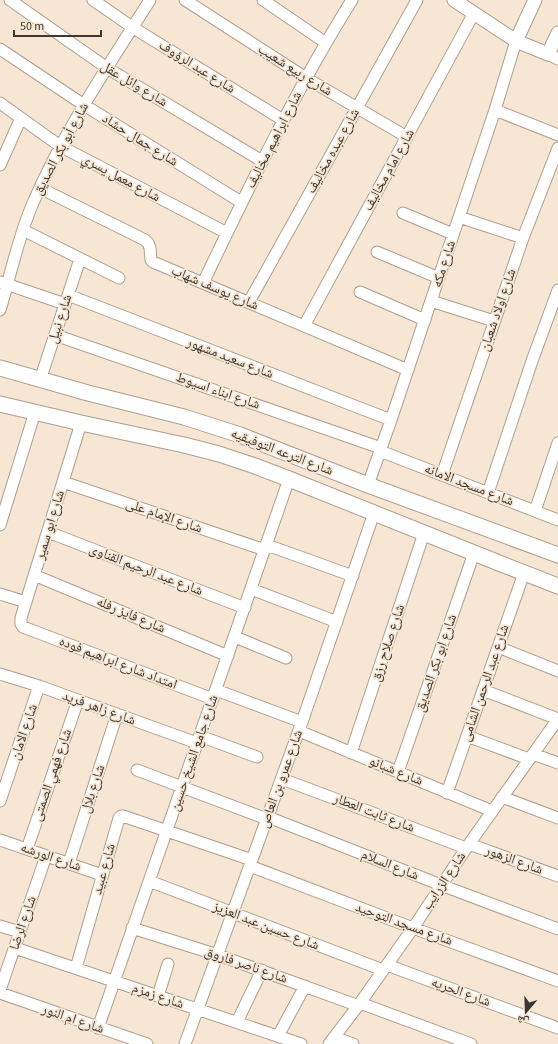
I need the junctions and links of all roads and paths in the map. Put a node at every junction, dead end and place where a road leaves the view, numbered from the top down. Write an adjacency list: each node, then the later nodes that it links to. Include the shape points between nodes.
1 (10, 0): 17 (street, شارع وائل عقل)
2 (92, 0): 11 (street, شارع عبد الرؤوف)
3 (150, 0): 11 (street, شارع أبو بكر الصديق)
4 (185, 0): 18 (street, شارع ربيع شعيب)
5 (263, 0): 14 (street)
6 (417, 0): 21 (street, شارع عبده مخاليف)
7 (535, 0): 13 (street)
8 (348, 1): 14 (street, شارع ابراهيم مخاليف)
9 (456, 1): 10 (street)
10 (474, 14): 13 (street); 26 (street, شارع امام مخاليف)
11 (132, 27): 17 (street, شارع أبو بكر الصديق); 24 (street, شارع عبد الرؤوف)
12 (558, 33): 16 (street)
13 (516, 41): 16 (street); 22 (street, شارع مكه)
14 (326, 43): 18 (street, شارع ابراهيم مخاليف)
15 (0, 49): 20 (street, شارع جمال حشاد)
16 (553, 56)
17 (107, 68): 20 (street, شارع أبو بكر الصديق); 29 (street, شارع وائل عقل)
18 (306, 78): 21 (street, شارع ربيع شعيب); 24 (street, شارع ابراهيم مخاليف)
19 (0, 104): 23 (street, شارع معمل يسري)
20 (84, 105): 27 (street, شارع أبو بكر الصديق); 32 (street, شارع جمال حشاد)
21 (357, 108): 26 (street, شارع ربيع شعيب); 49 (street, شارع عبده مخاليف)
22 (495, 110): 25 (street); 34 (street, شارع مكه)
23 (21, 118): 27 (street, شارع معمل يسري); 30 (street)
24 (283, 120): 29 (street, شارع ابراهيم مخاليف)
25 (558, 135)
26 (407, 137): 53 (street, شارع امام مخاليف)
27 (60, 146): 31 (street, شارع أبو بكر الصديق); 36 (street, شارع معمل يسري)
28 (558, 148): 38 (street, شارع اولاد شعبان)
29 (262, 161): 32 (street, شارع ابراهيم مخاليف)
30 (0, 165)
31 (40, 188): 35 (street, شارع أبو بكر الصديق); 44 (street, شارع يوسف شهاب, via 145,240 153,262)
32 (242, 202): 36 (street, شارع ابراهيم مخاليف)
33 (403, 213): 37 (street)
34 (459, 217): 37 (street, شارع مكه); 38 (street)
35 (23, 230): 40 (street); 43 (street, شارع أبو بكر الصديق)
36 (227, 233): 44 (street, شارع ابراهيم مخاليف)
37 (453, 234): 42 (street, شارع مكه)
38 (522, 238): 52 (street, شارع اولاد شعبان)
39 (377, 252): 42 (street)
40 (80, 259): 41 (street); 47 (street, شارع نبيل)
41 (119, 278)
42 (439, 278): 48 (street, شارع مكه)
43 (4, 283): 47 (street, شارع سعيد مشهور); 50 (street, شارع أبو بكر الصديق)
44 (203, 283): 49 (street, شارع يوسف شهاب)
45 (558, 290): 68 (street)
46 (360, 292): 51 (street)
47 (67, 299): 54 (street, شارع نبيل); 60 (street, شارع سعيد مشهور)
48 (431, 300): 51 (street, شارع مكه); 52 (street)
49 (249, 302): 53 (street, شارع يوسف شهاب)
50 (0, 310)
51 (425, 320): 56 (street, شارع مكه)
52 (494, 321): 64 (street, شارع اولاد شعبان)
53 (304, 326): 56 (street, شارع يوسف شهاب)
54 (55, 335): 57 (street, شارع نبيل); 63 (street, شارع ابناء اسيوط)
55 (0, 368): 57 (main road, شارع الترعه التوفيقيه)
56 (408, 370): 60 (street, شارع مكه)
57 (40, 380): 67 (main road, شارع الترعه التوفيقيه, via 240,434)
58 (0, 404): 59 (main road, شارع الترعه التوفيقيه)
59 (35, 412): 61 (main road, شارع الترعه التوفيقيه); 72 (street)
60 (391, 420): 63 (street, شارع مكه)
61 (81, 423): 65 (main road, شارع الترعه التوفيقيه, via 219,454); 66 (street, شارع ابو سمير)
62 (558, 443): 69 (street)
63 (381, 449): 64 (street, شارع مسجد الامانه); 67 (street, شارع مكه)
64 (442, 475): 68 (street, شارع مسجد الامانه)
65 (289, 479): 70 (main road, شارع الترعه التوفيقيه); 75 (street, شارع جامع الشيخ حسين)
66 (63, 482): 73 (street, شارع ابو سمير); 75 (street, شارع الإمام على)
67 (368, 485): 77 (main road, شارع الترعه التوفيقيه)
68 (488, 493): 69 (street, شارع مسجد الامانه)
69 (535, 511): 71 (street, شارع مسجد الامانه)
70 (374, 513): 74 (main road, شارع الترعه التوفيقيه); 80 (street, شارع عمرو بن العاص)
71 (558, 520)
72 (0, 525)
73 (48, 532): 79 (street, شارع ابو سمير); 85 (street, شارع عبد الرحيم القناوى)
74 (424, 533): 76 (main road, شارع الترعه التوفيقيه); 103 (street, شارع صلاح رزق)
75 (266, 547): 80 (street, شارع الإمام على); 82 (street, شارع جامع الشيخ حسين)
76 (474, 553): 78 (main road, شارع الترعه التوفيقيه); 108 (street, شارع ابو بكر الصديق)
77 (558, 555)
78 (524, 573): 81 (main road, شارع الترعه التوفيقيه); 89 (street, شارع عبد الرحمن الشامى)
79 (34, 575): 84 (street, شارع ابو سمير); 90 (street, شارع فايز رفله)
80 (353, 576): 86 (street, شارع عمرو بن العاص)
81 (558, 586)
82 (251, 590): 85 (street, شارع جامع الشيخ حسين); 86 (street)
83 (0, 594): 84 (street)
84 (26, 602): 87 (street, شارع ابو سمير, via 21,618)
85 (245, 608): 88 (street, شارع جامع الشيخ حسين)
86 (337, 622): 100 (street, شارع عمرو بن العاص)
87 (23, 627): 96 (street, امتداد شارع ابراهيم فوده)
88 (234, 637): 90 (street, شارع جامع الشيخ حسين); 91 (street)
89 (498, 647): 92 (street); 95 (street, شارع عبد الرحمن الشامى)
90 (228, 656): 96 (street, شارع جامع الشيخ حسين)
91 (286, 658)
92 (558, 671)
93 (0, 674): 94 (street, شارع زاهر فريد)
94 (39, 686): 97 (street, شارع زاهر فريد); 113 (street, شارع الامان)
95 (483, 690): 99 (street); 101 (street, شارع عبد الرحمن الشامى)
96 (214, 695): 100 (street, امتداد شارع ابراهيم فوده); 102 (street, شارع جامع الشيخ حسين)
97 (78, 700): 98 (street, شارع زاهر فريد); 120 (street, شارع فهمي الصمتى)
98 (117, 714): 102 (street, شارع زاهر فريد); 122 (street, شارع بلال)
99 (558, 718): 104 (street, شارع الزرايب)
100 (301, 727): 103 (street, شارع شبانو); 109 (street, شارع عمرو بن العاص)
101 (467, 736): 104 (street); 111 (street, شارع عبد الرحمن الشامى)
102 (198, 740): 105 (street, شارع زاهر فريد); 110 (street, شارع جامع الشيخ حسين)
103 (351, 753): 108 (street, شارع شبانو)
104 (531, 756): 106 (street); 112 (street, شارع الزرايب)
105 (257, 757)
106 (558, 763)
107 (137, 770): 110 (street)
108 (398, 772): 111 (street, شارع شبانو)
109 (282, 779): 115 (street, شارع عمرو بن العاص); 119 (street, شارع ثابت العطار)
110 (182, 788): 115 (street); 117 (street, شارع جامع الشيخ حسين)
111 (447, 792): 114 (street, شارع شبانو)
112 (502, 797): 114 (street, شارع الزرايب); 116 (street)
113 (0, 800)
114 (492, 811): 119 (street, شارع الزرايب)
115 (267, 818): 123 (street, شارع عمرو بن العاص); 127 (street, شارع السلام)
116 (558, 818)
117 (167, 830): 123 (street, شارع مسجد التوحيد); 124 (street, شارع عبيد, via 123,816 118,818); 126 (street, شارع جامع الشيخ حسين)
118 (0, 840): 120 (street, شارع الورشه)
119 (468, 846): 125 (street, شارع الزهور); 127 (street, شارع الزرايب)
120 (27, 849): 121 (street, شارع الورشه)
121 (46, 856): 122 (street, شارع الورشه); 133 (street, شارع الرضا)
122 (69, 863): 124 (street, شارع الورشه)
123 (251, 863): 128 (street, شارع عمرو بن العاص); 131 (street, شارع مسجد التوحيد)
124 (102, 875): 138 (street, شارع عبيد)
125 (558, 876)
126 (149, 881): 128 (street, شارع حسين عبد العزيز); 130 (street, شارع جامع الشيخ حسين)
127 (441, 885): 131 (street, شارع الزرايب); 132 (street, شارع السلام)
128 (233, 913): 135 (street, شارع عمرو بن العاص); 137 (street, شارع حسين عبد العزيز)
129 (0, 926): 133 (street)
130 (132, 928): 135 (street, شارع ناصر فاروق); 140 (street, شارع جامع الشيخ حسين)
131 (412, 928): 137 (street, شارع الزرايب); 141 (street, شارع مسجد التوحيد)
132 (558, 929)
133 (20, 932): 134 (street, شارع الرضا)
134 (15, 948): 138 (street, شارع زمزم); 143 (street, شارع الرضا)
135 (218, 955): 139 (street, شارع ناصر فاروق); 147 (street, شارع عمرو بن العاص)
136 (168, 964): 145 (street)
137 (385, 967): 146 (street, شارع الزرايب); 150 (street, شارع الحريه)
138 (76, 968): 140 (street, شارع زمزم)
139 (262, 970): 142 (street, شارع ناصر فاروق); 148 (street)
140 (114, 981): 145 (street, شارع زمزم); 149 (street, شارع جامع الشيخ حسين)
141 (558, 981)
142 (305, 986): 146 (street, شارع ناصر فاروق); 151 (street)
143 (0, 990)
144 (0, 993): 149 (street, شارع ام النور)
145 (158, 996): 147 (street, شارع زمزم)
146 (360, 1004): 152 (street, شارع الزرايب); 157 (street, شارع ناصر فاروق)
147 (198, 1009): 148 (street, شارع زمزم); 154 (street, شارع عمرو بن العاص)
148 (236, 1022): 151 (street, شارع زمزم)
149 (98, 1028): 153 (street, شارع ام النور)
150 (558, 1028)
151 (278, 1036): 155 (street, شارع زمزم)
152 (331, 1040): 156 (street)
153 (146, 1044)
154 (185, 1044)
155 (301, 1044)
156 (353, 1044)
157 (471, 1044)

